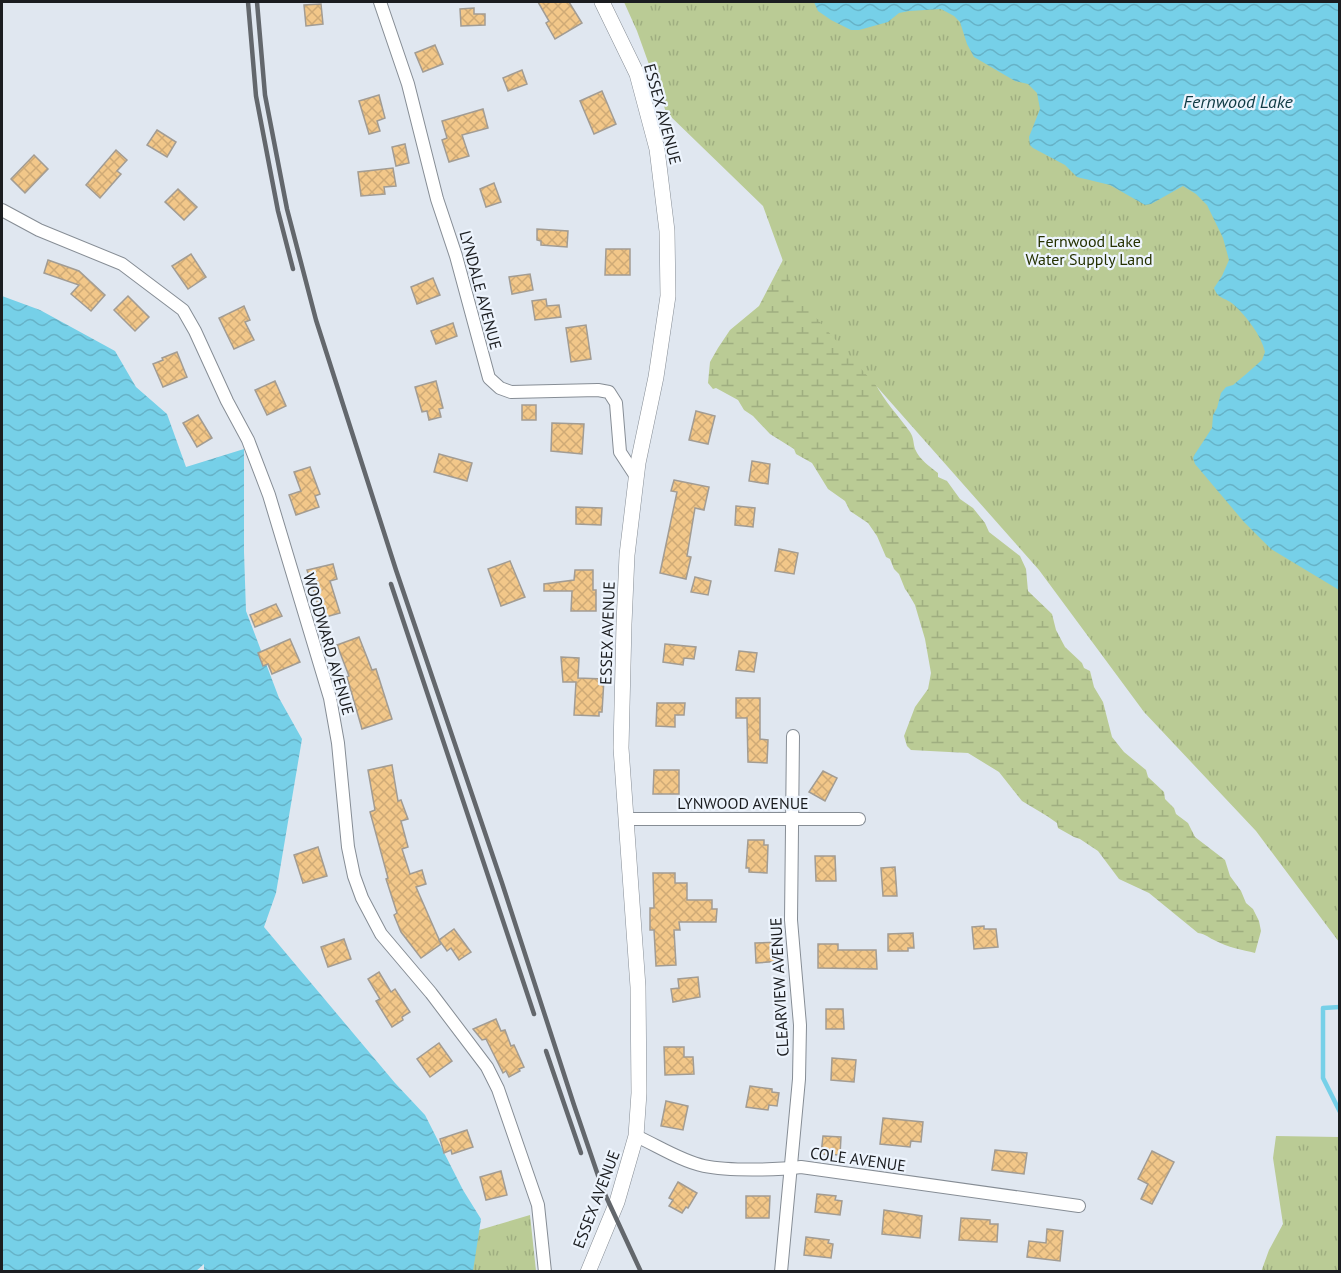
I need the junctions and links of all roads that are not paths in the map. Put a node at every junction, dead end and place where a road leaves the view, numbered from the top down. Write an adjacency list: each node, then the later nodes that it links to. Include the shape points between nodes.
1 (380, 2): 4 (street, LYNDALE AVENUE, via 408,84 489,378 511,392 609,392 616,403 620,452)
2 (602, 2): 4 (street, ESSEX AVENUE, via 637,74 657,149 667,231 668,296)
3 (2, 210): 12 (street, WOODWARD AVENUE, via 39,230 122,264 183,310 195,330 248,440 269,495 330,698 348,847 362,898 381,934 487,1067 498,1089 538,1205)
4 (637, 478): 6 (street, ESSEX AVENUE, via 627,555 624,624 621,748)
5 (793, 736): 8 (street, CLEARVIEW AVENUE)
6 (627, 819): 8 (street, LYNWOOD AVENUE); 9 (street, ESSEX AVENUE, via 638,987)
7 (859, 819): 8 (street, LYNWOOD AVENUE)
8 (792, 820): 10 (street, CLEARVIEW AVENUE, via 791,920 800,1025)
9 (636, 1136): 10 (street, COLE AVENUE, via 704,1166); 13 (street, ESSEX AVENUE, via 617,1202)
10 (790, 1168): 11 (street, COLE AVENUE); 14 (street, CLEARVIEW AVENUE)
11 (1079, 1206)
12 (545, 1272)
13 (588, 1272)
14 (781, 1272)

